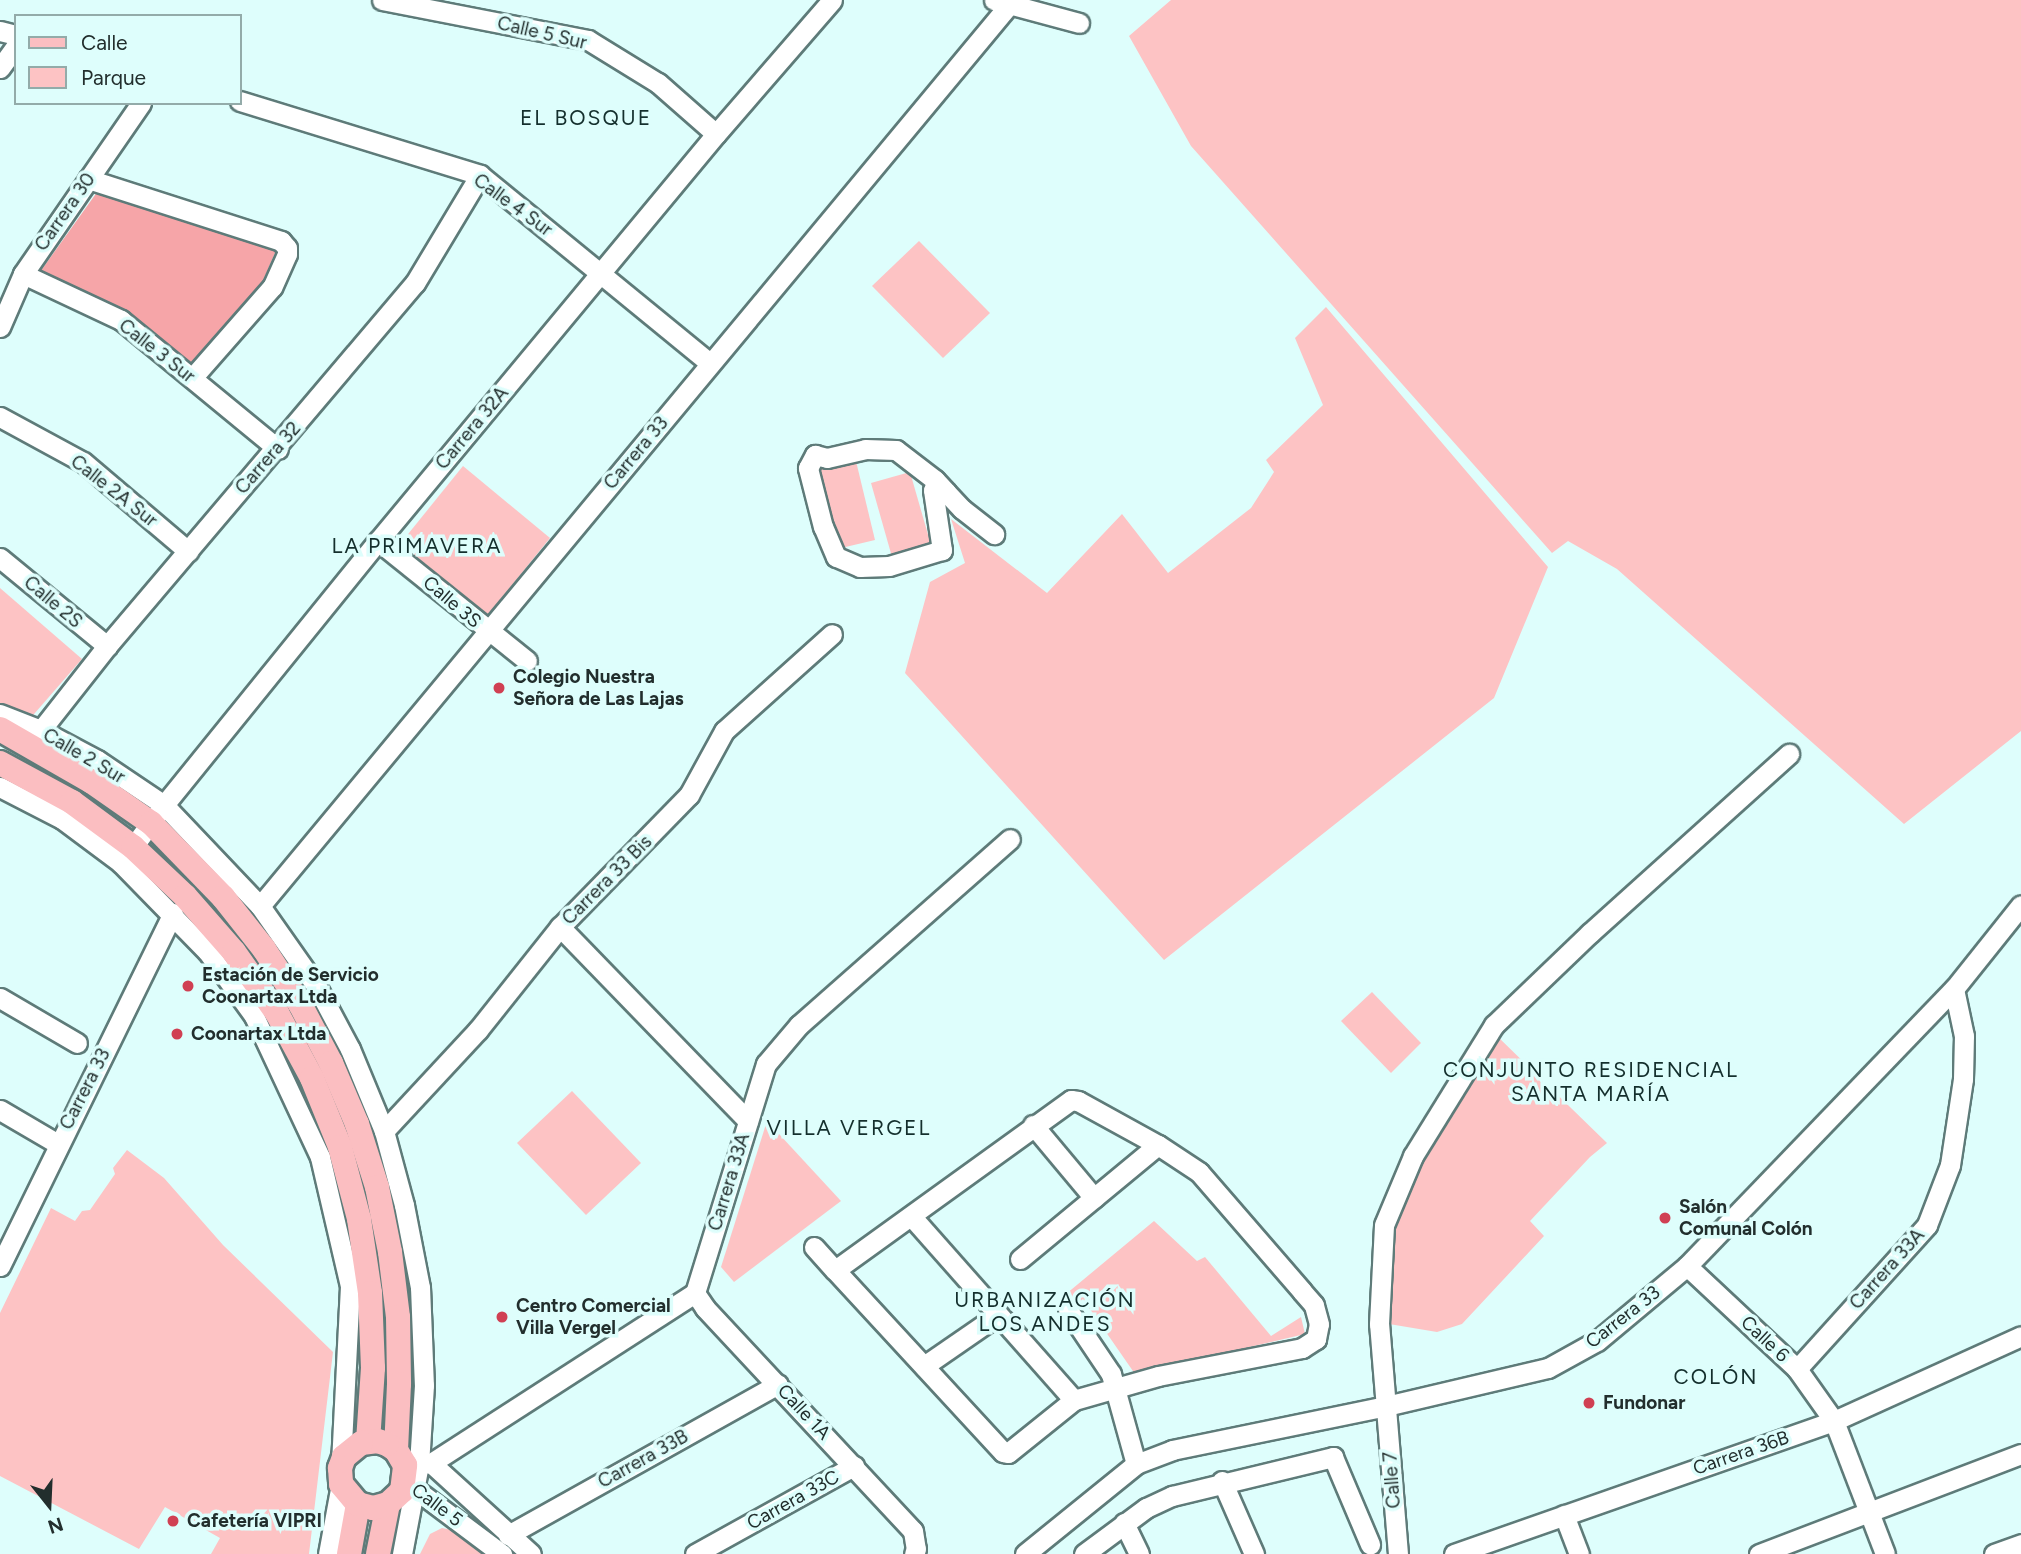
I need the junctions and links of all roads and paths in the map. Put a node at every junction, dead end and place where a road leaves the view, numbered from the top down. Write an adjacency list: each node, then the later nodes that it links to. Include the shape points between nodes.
1 (382, 0): 9 (street, Calle 5 Sur, via 588,40 658,83)
2 (832, 0): 9 (street, Carrera 32A)
3 (1005, 1): 4 (street); 15 (street, Carrera 33)
4 (1079, 23)
5 (14, 49): 6 (street)
6 (0, 68)
7 (242, 102): 10 (street, Calle 4 Sur)
8 (140, 105): 11 (street, Carrera 30)
9 (716, 134): 12 (street, Carrera 32A)
10 (480, 175): 12 (street, Calle 4 Sur); 18 (street, Carrera 32, via 415,283)
11 (88, 180): 13 (street, Carrera 30); 16 (street, via 281,242 287,248 272,287)
12 (600, 272): 15 (street, Calle 4 Sur); 21 (street, Carrera 32A)
13 (23, 274): 14 (street, Carrera 30); 16 (street, Calle 3 Sur, via 121,320)
14 (0, 327)
15 (710, 363): 24 (street, Carrera 33)
16 (192, 378): 18 (street, Calle 3 Sur)
17 (0, 416): 22 (street, Calle 2A Sur, via 83,462)
18 (278, 449): 22 (street, Carrera 32)
19 (946, 492): 19 (street, via 933,490 942,550 889,566 860,567 836,557 807,468 815,455 897,450); 20 (street)
20 (994, 534)
21 (378, 541): 24 (street, Calle 3S); 34 (street, Carrera 32A)
22 (188, 551): 26 (street, Carrera 32)
23 (0, 558): 26 (street, Calle 2S)
24 (488, 632): 27 (street, Calle 3S); 38 (street, Carrera 33)
25 (832, 634): 40 (street, Carrera 33 Bis, via 724,731 690,795)
26 (107, 646): 30 (street, Carrera 32)
27 (527, 661)
28 (0, 714): 30 (street, Calle 2 Sur)
29 (0, 729): 34 (main road)
30 (41, 730): 34 (street, Calle 2 Sur, via 97,760)
31 (1789, 754): 66 (street, Calle 7, via 1494,1025 1413,1156 1384,1225 1379,1324)
32 (0, 763): 36 (main road, via 72,802)
33 (0, 787): 36 (street)
34 (158, 814): 36 (street, Carrera 32A); 38 (street, Calle 2 Sur); 72 (main road, via 192,863 264,949 300,1004 357,1124 377,1187 390,1252)
35 (1010, 839): 45 (street, Carrera 33A, via 799,1025 766,1064)
36 (127, 855): 39 (street); 68 (main road, via 185,896 234,952 277,1013 312,1079 335,1136 359,1219 370,1293 373,1367)
37 (2021, 905): 41 (street, Carrera 33)
38 (260, 906): 47 (street, Calle 2 Sur, via 317,987 350,1049)
39 (173, 913): 48 (street, Carrera 33); 73 (street, via 254,1016 320,1157 350,1286)
40 (560, 927): 45 (street); 47 (street, Carrera 33 Bis, via 478,1030)
41 (1954, 989): 55 (street, Carrera 33); 62 (street, Carrera 33A, via 1964,1036 1963,1079 1950,1165 1927,1225)
42 (0, 998): 43 (street)
43 (77, 1043)
44 (0, 1110): 48 (street)
45 (748, 1121): 57 (street, Carrera 33A)
46 (1034, 1125): 49 (street, via 1062,1104 1078,1101); 50 (street); 51 (street)
47 (384, 1131): 72 (street, Calle 2 Sur, via 420,1287 424,1385)
48 (58, 1144): 54 (street, Carrera 33)
49 (1158, 1145): 50 (street); 64 (street, via 1199,1172 1308,1298 1319,1324 1316,1339 1303,1348)
50 (1094, 1198): 53 (street)
51 (912, 1217): 56 (street); 59 (street)
52 (814, 1247): 56 (street)
53 (1020, 1259)
54 (0, 1266)
55 (1687, 1266): 62 (street, Calle 6); 66 (street, Carrera 33, via 1597,1341 1548,1368)
56 (835, 1270): 61 (street)
57 (695, 1293): 63 (street, Calle 1A); 72 (street)
58 (1068, 1310): 64 (street, via 1104,1361)
59 (998, 1315): 61 (street); 65 (street)
60 (2021, 1336): 67 (street, Carrera 36B)
61 (924, 1366): 65 (street, via 1008,1454)
62 (1797, 1369): 67 (street, Calle 6)
63 (778, 1384): 71 (street, Calle 1A); 80 (street, Carrera 33B)
64 (1116, 1387): 65 (street); 70 (street)
65 (1074, 1400)
66 (1386, 1406): 70 (street, Carrera 33, via 1172,1450); 95 (street, Calle 7)
67 (1834, 1421): 77 (street, Calle 6); 78 (street, Carrera 36B)
68 (368, 1441): 72 (main road, via 377,1441); 73 (main road, via 354,1447)
69 (2021, 1454): 77 (street)
70 (1136, 1464): 91 (street, Carrera 33)
71 (853, 1466): 89 (street, Carrera 33C); 90 (street, Calle 1A, via 913,1531)
72 (412, 1469): 76 (main road, via 402,1491); 80 (street); 86 (street, Calle 2 Sur); 87 (street, Calle 5)
73 (341, 1474): 75 (main road, via 344,1492); 83 (street)
74 (1222, 1481): 79 (street, via 1172,1496); 81 (street, via 1333,1457); 94 (street)
75 (358, 1504): 76 (main road, via 373,1508); 84 (main road)
76 (388, 1504): 85 (main road)
77 (1869, 1511): 98 (street); 99 (street, Calle 6)
78 (1564, 1515): 96 (street, Carrera 36B); 97 (street)
79 (1124, 1523): 92 (street); 93 (street)
80 (508, 1535): 88 (street)
81 (1370, 1544)
82 (2021, 1544): 100 (street)
83 (328, 1554)
84 (349, 1554)
85 (378, 1554)
86 (402, 1554)
87 (502, 1554)
88 (531, 1554)
89 (695, 1554)
90 (914, 1554)
91 (1025, 1554)
92 (1084, 1554)
93 (1139, 1554)
94 (1254, 1554)
95 (1398, 1554)
96 (1454, 1554)
97 (1579, 1554)
98 (1759, 1554)
99 (1885, 1554)
100 (1994, 1554)

